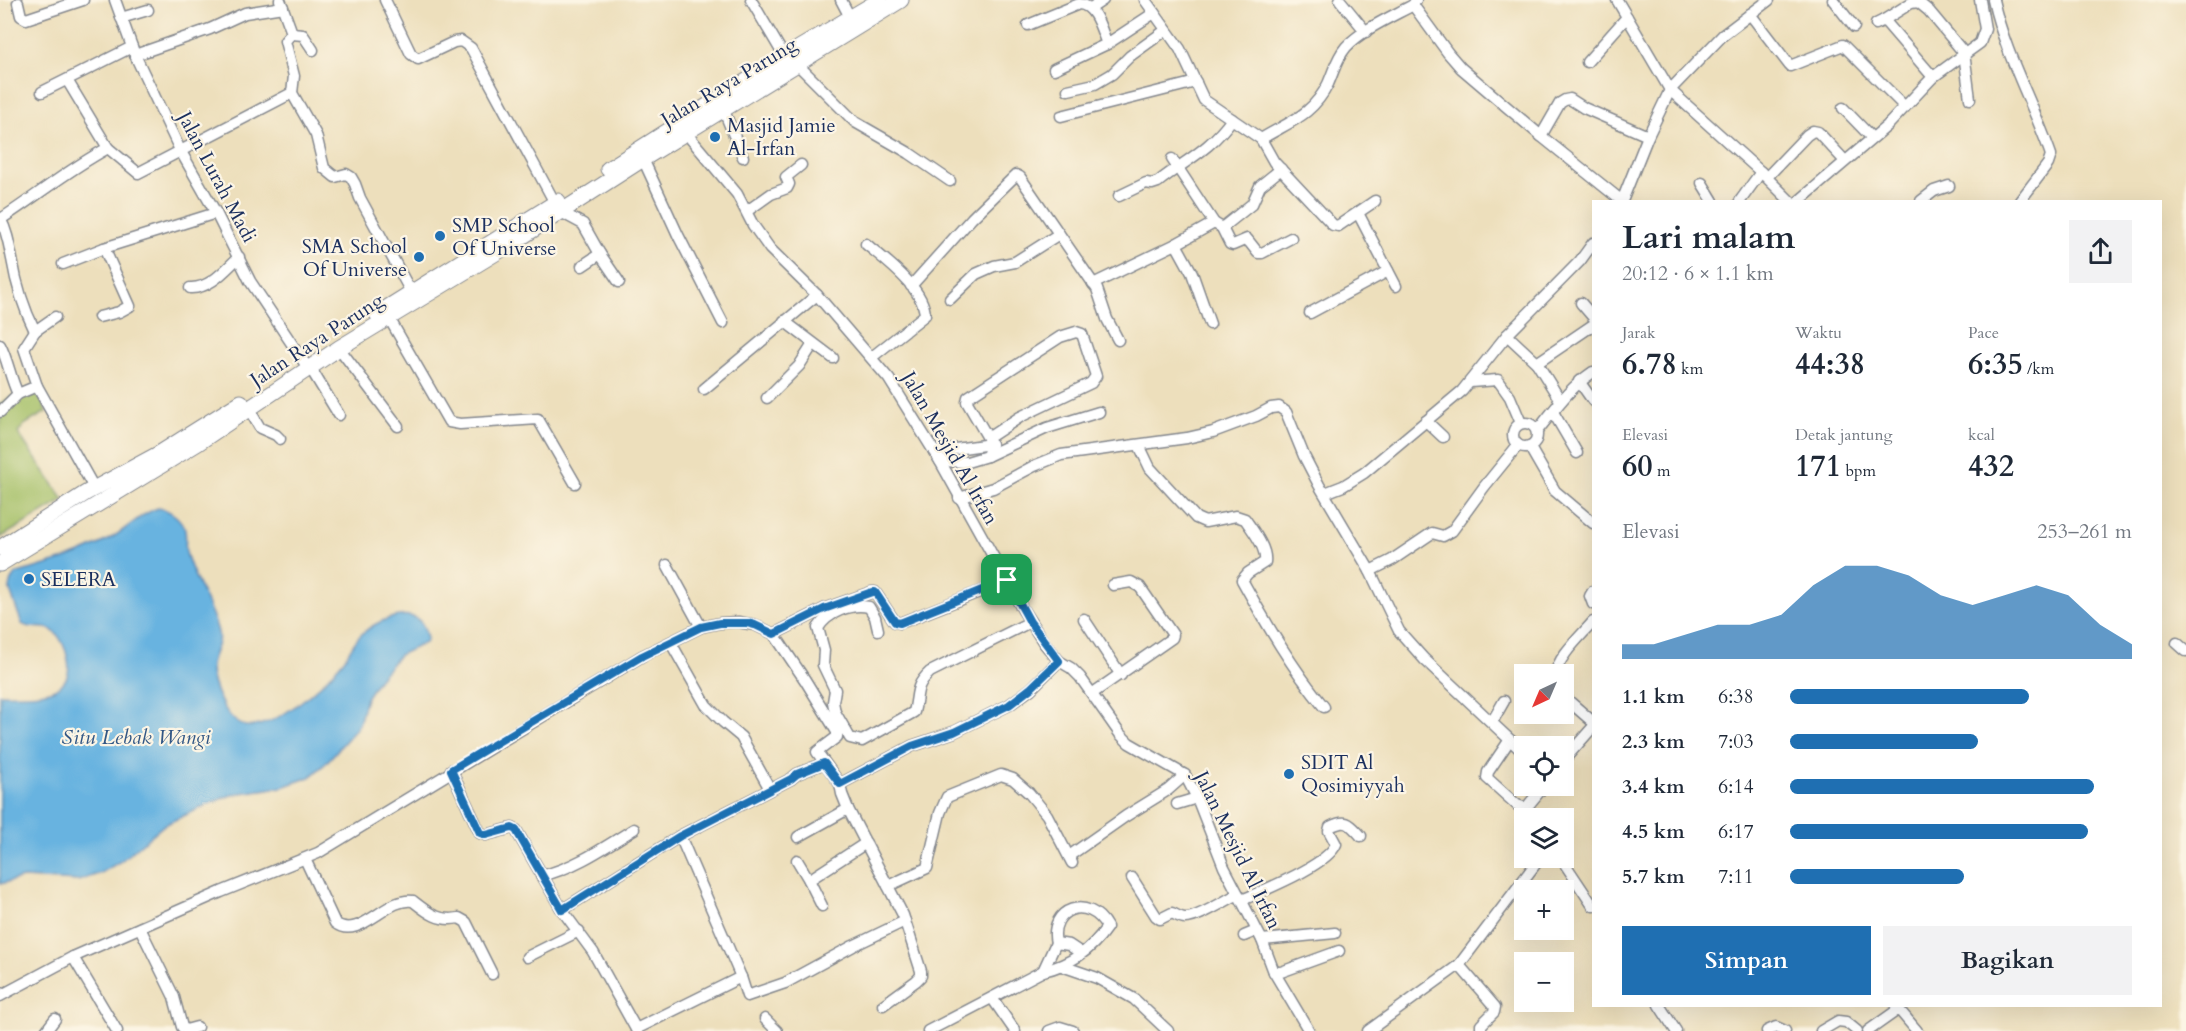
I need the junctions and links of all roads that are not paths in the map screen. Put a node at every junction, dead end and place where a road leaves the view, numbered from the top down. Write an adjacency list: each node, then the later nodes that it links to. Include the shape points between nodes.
1 (83, 0): 16 (street, via 26,19 21,16)
2 (115, 0): 25 (street, Jalan Lurah Madi)
3 (385, 0): 79 (street, via 415,58 454,42 461,41 471,48)
4 (752, 0): 37 (street)
5 (841, 0): 26 (street)
6 (901, 0): 17 (highway, Jalan Raya Parung)
7 (1103, 0): 20 (street)
8 (1145, 0): 22 (street)
9 (1340, 0): 30 (street)
10 (1617, 0): 24 (street)
11 (1769, 0): 23 (street)
12 (1833, 0): 28 (street)
13 (1974, 0): 19 (street)
14 (1993, 0): 77 (street, via 2051,155)
15 (1414, 2): 30 (street); 53 (street, via 1461,68)
16 (18, 3)
17 (882, 3): 26 (highway, Jalan Raya Parung)
18 (282, 4): 31 (street); 34 (street)
19 (1981, 5): 35 (street, via 1983,36 1974,49)
20 (1091, 8): 27 (street, via 1079,4); 32 (street)
21 (148, 10): 25 (street)
22 (1154, 13): 29 (street); 32 (street)
23 (1750, 14): 43 (street, via 1723,35); 47 (street, via 1790,66 1843,45)
24 (1627, 17): 36 (street); 43 (street)
25 (122, 18): 34 (street, Jalan Lurah Madi)
26 (853, 23): 37 (highway, Jalan Raya Parung)
27 (1028, 25)
28 (1854, 27)
29 (1166, 30): 41 (street); 42 (street, via 1112,74 1095,84)
30 (1366, 32): 56 (street, via 1337,59 1329,83 1312,109)
31 (292, 34): 33 (street, via 303,35); 45 (street, via 285,40 294,76)
32 (1107, 44): 38 (street)
33 (313, 50)
34 (134, 51): 40 (street); 58 (street, Jalan Lurah Madi, via 173,119)
35 (1964, 53): 39 (street); 39 (street, via 1918,3 1911,3 1880,22); 46 (street)
36 (1587, 62)
37 (792, 63): 49 (highway, Jalan Raya Parung); 66 (street, via 855,122); 79 (highway, Jalan Raya Parung)
38 (1054, 69)
39 (1933, 77): 47 (street)
40 (67, 80): 44 (street); 57 (street)
41 (1196, 82): 50 (street); 51 (street, via 1204,100)
42 (1068, 90)
43 (1670, 90): 54 (street); 65 (street)
44 (42, 92)
45 (292, 93): 58 (street); 101 (street, via 316,135 324,168 335,177 351,177)
46 (1970, 99)
47 (1905, 106): 55 (street)
48 (1844, 108): 55 (street)
49 (724, 111): 52 (highway, Jalan Raya Parung); 59 (street)
50 (1061, 116)
51 (1232, 119): 56 (street); 62 (street, via 1219,137)
52 (686, 133): 60 (highway, Jalan Raya Parung); 80 (street, Jalan Mesjid Al Irfan)
53 (1541, 136): 54 (street, via 1560,103 1570,99); 70 (street)
54 (1648, 136): 71 (street)
55 (1872, 138): 61 (street)
56 (1262, 139): 64 (street)
57 (108, 148): 58 (street, via 138,173); 83 (street)
58 (180, 150): 81 (street, Jalan Lurah Madi)
59 (743, 156)
60 (643, 159): 79 (highway, Jalan Raya Parung); 111 (street)
61 (1845, 161): 65 (street, via 1813,131); 75 (street)
62 (1175, 163): 69 (street, via 1158,182 1146,183); 84 (street)
63 (801, 165): 80 (street, via 786,177 787,188)
64 (1281, 169): 82 (street, via 1333,225 1338,226); 84 (street, via 1260,186 1252,204)
65 (1764, 174): 73 (street); 74 (street)
66 (950, 182)
67 (1702, 183): 72 (street)
68 (1949, 186): 76 (street)
69 (1119, 196)
70 (1621, 200)
71 (1622, 200)
72 (1712, 200)
73 (1741, 200)
74 (1790, 200)
75 (1800, 200)
76 (1922, 200)
77 (2021, 200)
78 (1375, 201): 82 (street)
79 (557, 207): 91 (street, via 583,224); 101 (highway, Jalan Raya Parung); 109 (highway, Jalan Raya Parung, via 514,242)
80 (747, 211): 102 (street, Jalan Mesjid Al Irfan, via 770,249)
81 (216, 213): 90 (street); 92 (street, Jalan Lurah Madi)
82 (1358, 213): 95 (street)
83 (0, 218): 114 (street)
84 (1218, 226): 86 (street, via 1230,244 1246,239 1258,253); 88 (street)
85 (1059, 234): 97 (street); 98 (street, via 1020,177 1014,176); 103 (street, via 1016,262 976,274)
86 (1292, 238)
87 (866, 244): 98 (street)
88 (1176, 244): 97 (street); 112 (street, via 1192,273)
89 (1592, 244): 115 (street)
90 (104, 248): 93 (street); 106 (street, via 129,306)
91 (600, 254): 94 (street); 96 (street)
92 (239, 257): 100 (street, via 207,285); 123 (street, Jalan Lurah Madi, via 250,281)
93 (63, 264)
94 (582, 266)
95 (1388, 271): 99 (street); 105 (street)
96 (620, 282)
97 (1093, 284): 116 (street)
98 (911, 286): 120 (street, via 923,302 925,315)
99 (1396, 286)
100 (190, 288)
101 (411, 292): 123 (highway, Jalan Raya Parung)
102 (817, 295): 110 (street); 120 (street, Jalan Mesjid Al Irfan)
103 (950, 299)
104 (1581, 303): 107 (street)
105 (1310, 313)
106 (99, 316)
107 (1592, 316)
108 (55, 317): 114 (street)
109 (389, 318): 119 (highway, Jalan Raya Parung); 152 (street, via 449,422 538,419)
110 (784, 321): 117 (street); 129 (street)
111 (723, 323)
112 (1210, 324)
113 (1592, 326): 122 (street)
114 (35, 331): 128 (street, via 24,348)
115 (1508, 335): 122 (street); 127 (street)
116 (1118, 340)
117 (813, 344): 121 (street); 131 (street, via 799,366)
118 (0, 345): 125 (street, via 7,361)
119 (339, 348): 123 (highway, Jalan Raya Parung); 142 (street)
120 (872, 357): 150 (street, Jalan Mesjid Al Irfan)
121 (833, 358)
122 (1537, 363): 132 (street)
123 (308, 365): 134 (highway, Jalan Raya Parung); 138 (street, Jalan Lurah Madi); 140 (highway, Jalan Raya Parung)
124 (1592, 373): 126 (street)
125 (5, 378): 130 (street)
126 (1579, 381): 132 (street); 133 (street)
127 (1470, 382): 139 (street); 141 (street, via 1498,380)
128 (37, 386): 130 (street); 153 (street)
129 (705, 389)
130 (18, 394): 135 (street)
131 (767, 398)
132 (1560, 400): 137 (street)
133 (1592, 400)
134 (249, 409): 140 (highway, Jalan Raya Parung); 145 (street, via 260,428)
135 (0, 412)
136 (1099, 412): 151 (street, via 1047,428)
137 (1553, 412): 143 (street); 149 (street)
138 (339, 415)
139 (1426, 421): 144 (street); 154 (street, via 1364,473)
140 (220, 422): 153 (highway, Jalan Raya Parung); 158 (highway, Jalan Raya Parung)
141 (1521, 423): 143 (street, via 1529,423); 148 (street, via 1513,433)
142 (398, 426)
143 (1537, 431): 148 (street, via 1538,437)
144 (1443, 437)
145 (280, 439)
146 (989, 441): 146 (street, via 1020,417 1094,381 1096,376 1082,334 1076,332 1060,338 968,397 967,402); 150 (street); 151 (street)
147 (1139, 445): 154 (street, via 1214,432 1279,407 1286,412); 155 (street, via 1061,455 993,488); 178 (street, via 1150,468 1196,518 1205,522 1236,516 1245,519 1266,558 1242,580 1299,676)
148 (1524, 446): 156 (street, via 1555,490); 160 (street, via 1484,487 1452,531 1443,536 1432,533)
149 (1578, 453)
150 (937, 456): 151 (street, via 967,462); 155 (street, Jalan Mesjid Al Irfan)
151 (987, 456)
152 (575, 483)
153 (94, 488): 157 (highway, Jalan Raya Parung)
154 (1325, 494): 160 (street)
155 (959, 498): 161 (street, Jalan Mesjid Al Irfan)
156 (1592, 522)
157 (0, 548)
158 (0, 564)
159 (667, 565): 166 (street)
160 (1370, 571): 179 (street, via 1399,631)
161 (1007, 580): 164 (street, Jalan Mesjid Al Irfan); 168 (street, via 897,623 872,592 824,609)
162 (1113, 585): 174 (street, via 1131,582 1140,587 1173,635)
163 (1084, 619): 174 (street)
164 (1030, 622): 167 (street, via 930,672 916,691 914,712 862,741 855,740 835,712 835,690 823,665 818,628 825,618 857,604 869,608); 172 (street, Jalan Mesjid Al Irfan)
165 (1592, 623): 173 (street)
166 (701, 627): 168 (street, via 747,623); 169 (street)
167 (878, 630)
168 (774, 634): 185 (street, via 837,732 837,737 817,750)
169 (671, 643): 186 (street, via 642,656); 189 (street, via 706,705 741,737)
170 (2177, 643): 171 (street)
171 (2186, 651)
172 (1059, 661): 175 (street, Jalan Mesjid Al Irfan, via 1071,668); 188 (street, via 1009,705 954,732 912,746)
173 (1559, 664)
174 (1121, 675): 175 (street)
175 (1093, 693): 187 (street, Jalan Mesjid Al Irfan, via 1129,743)
176 (1504, 701): 179 (street)
177 (1574, 706): 180 (street)
178 (1324, 707)
179 (1491, 722): 182 (street)
180 (1592, 723)
181 (1592, 725): 184 (street)
182 (1509, 741): 183 (street); 193 (street, via 1487,778 1517,805)
183 (1514, 745)
184 (1574, 747)
185 (824, 763): 188 (street); 189 (street)
186 (451, 770): 200 (street); 204 (street, via 480,833 516,830)
187 (1185, 775): 191 (street, Jalan Mesjid Al Irfan); 207 (street, via 1070,859 1047,814 1013,779 1001,776 947,797 927,868)
188 (840, 784): 194 (street)
189 (770, 789): 196 (street)
190 (1536, 796): 193 (street)
191 (1197, 798): 192 (street); 208 (street, Jalan Mesjid Al Irfan)
192 (1177, 804)
193 (1526, 808)
194 (848, 809): 198 (street); 199 (street)
195 (634, 829): 204 (street, via 588,857)
196 (680, 836): 211 (street); 228 (street)
197 (1361, 836): 208 (street, via 1345,822 1330,827 1336,844 1328,855 1283,882)
198 (798, 837)
199 (866, 843): 206 (street); 207 (street)
200 (305, 859): 213 (street); 227 (street, via 340,928 348,929 377,916 398,901 413,901 430,915 466,922)
201 (797, 860): 206 (street)
202 (1532, 868): 223 (street)
203 (1568, 868): 209 (street)
204 (541, 876): 211 (street)
205 (1132, 878): 208 (street, via 1160,919 1172,914 1188,918)
206 (809, 880): 210 (street)
207 (888, 886): 212 (street)
208 (1240, 897): 216 (street, Jalan Mesjid Al Irfan)
209 (1592, 904)
210 (822, 906)
211 (562, 910): 214 (street)
212 (905, 921): 228 (street, via 785,983 750,996); 231 (street, via 921,974)
213 (140, 928): 221 (street); 236 (street, via 174,997 182,1027)
214 (579, 931): 222 (street); 238 (street)
215 (1335, 933): 216 (street)
216 (1259, 935): 217 (street); 226 (street, Jalan Mesjid Al Irfan)
217 (1244, 936)
218 (1056, 943): 220 (street, via 1070,945); 220 (street, via 1055,933 1062,915 1083,907 1094,911 1107,927); 225 (street)
219 (1339, 951): 226 (street)
220 (1082, 953): 224 (street)
221 (73, 957): 229 (street); 240 (street)
222 (527, 957)
223 (1459, 965): 248 (street); 249 (street, via 1495,1007 1481,1025)
224 (1062, 966): 225 (street); 246 (street, via 1097,978 1134,999)
225 (1043, 970): 230 (street)
226 (1274, 972): 247 (street, Jalan Mesjid Al Irfan)
227 (492, 974)
228 (741, 977): 238 (street)
229 (0, 996)
230 (992, 998): 237 (street); 243 (street)
231 (883, 1005)
232 (1660, 1007): 250 (street)
233 (1897, 1007): 255 (street); 256 (street)
234 (55, 1019): 239 (street)
235 (765, 1019): 241 (street)
236 (197, 1027)
237 (940, 1028): 242 (street)
238 (637, 1030)
239 (46, 1031)
240 (117, 1031)
241 (777, 1031)
242 (928, 1031)
243 (1015, 1031)
244 (1049, 1031): 245 (street, via 1060,1027)
245 (1073, 1031)
246 (1168, 1031)
247 (1310, 1031)
248 (1368, 1031)
249 (1481, 1031)
250 (1676, 1031)
251 (1767, 1031): 252 (street, via 1776,1027)
252 (1785, 1031)
253 (1821, 1031): 254 (street, via 1838,1021)
254 (1856, 1031)
255 (1869, 1031)
256 (1917, 1031)

